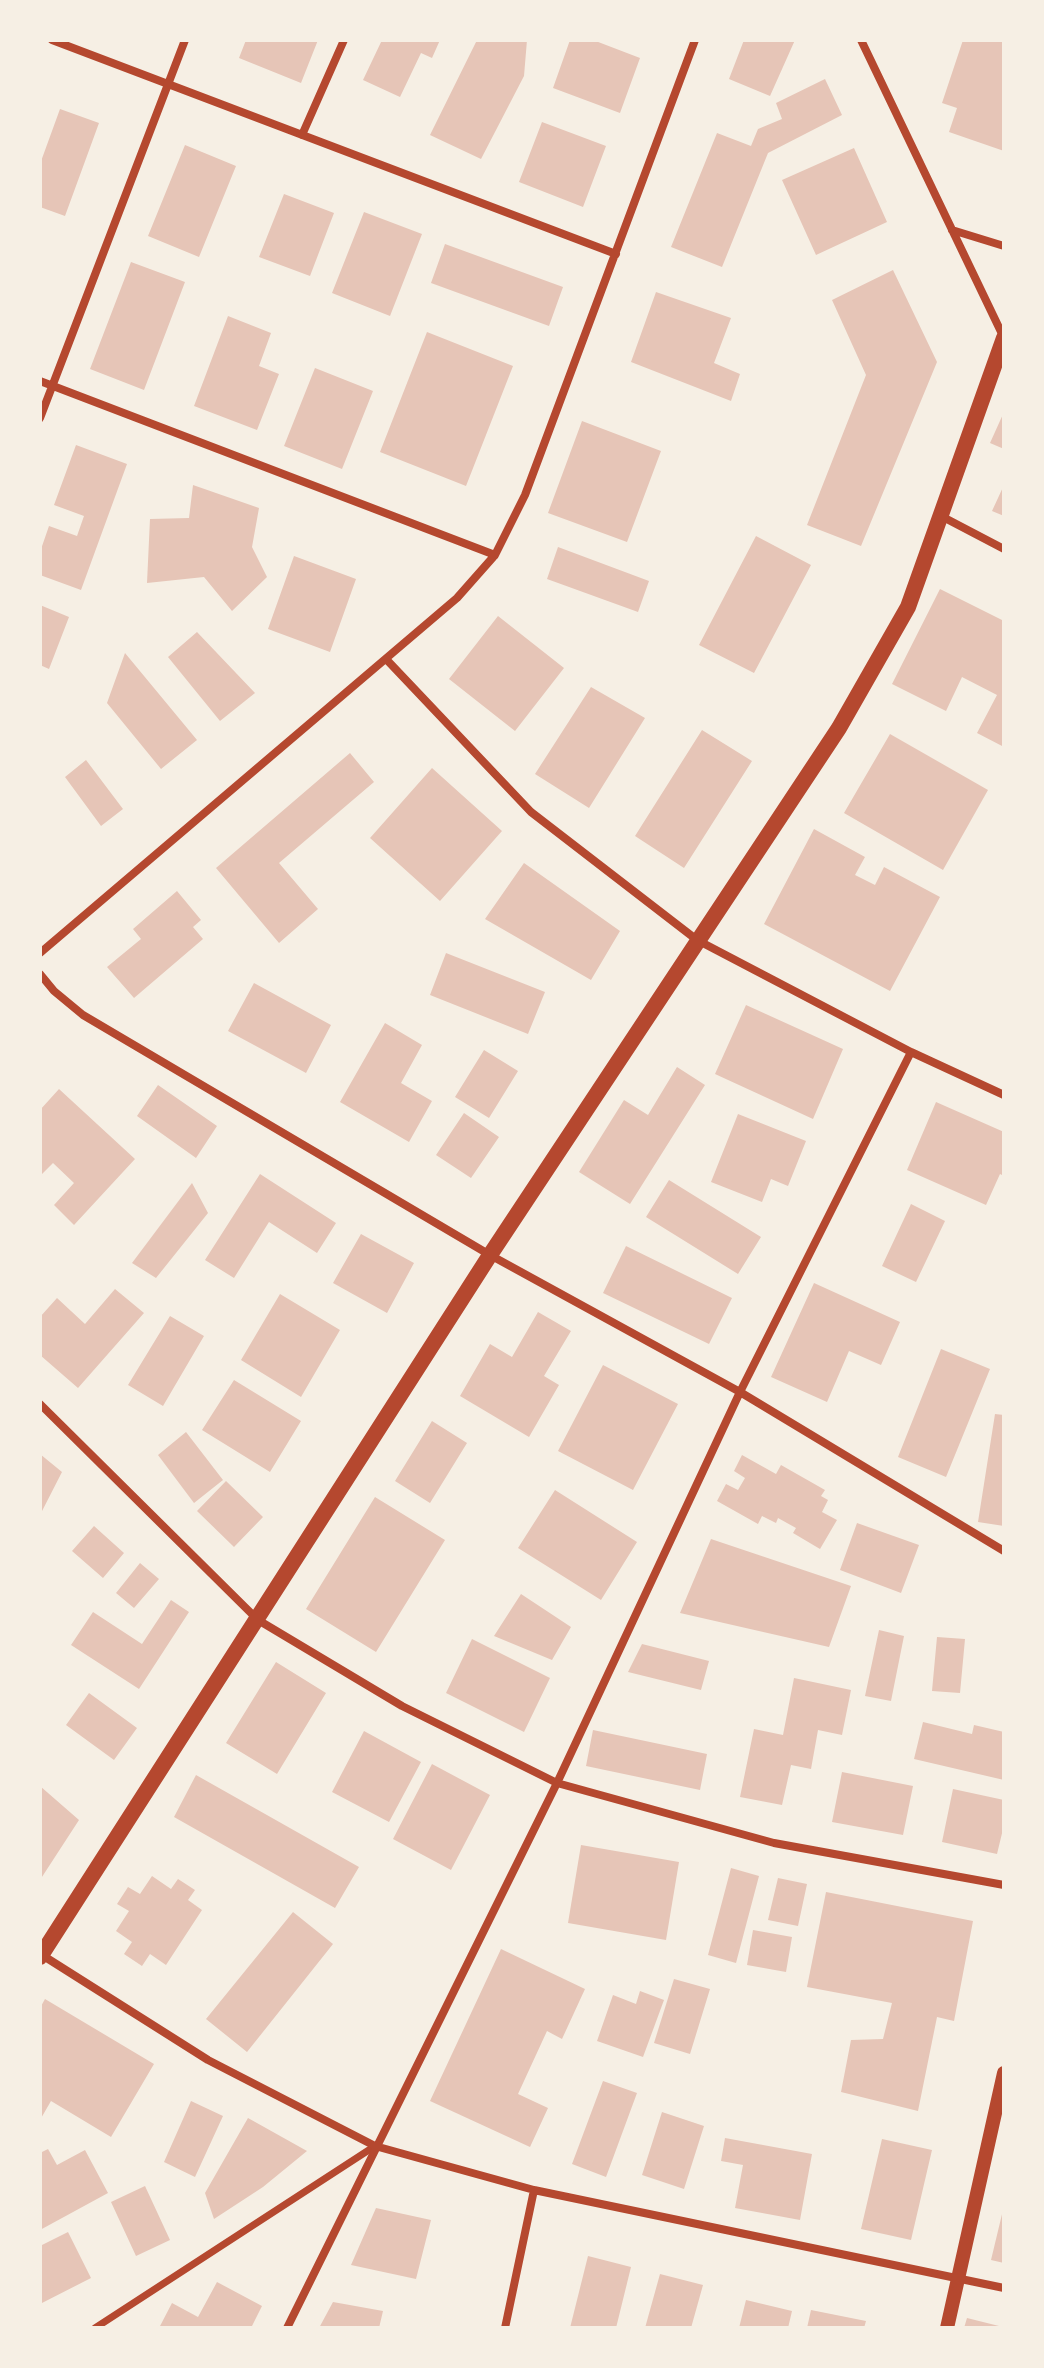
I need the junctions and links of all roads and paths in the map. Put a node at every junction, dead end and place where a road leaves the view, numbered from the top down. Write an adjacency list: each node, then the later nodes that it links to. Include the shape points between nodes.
1 (52, 40): 6 (street)
2 (185, 40): 6 (street)
3 (344, 40): 7 (street)
4 (695, 40): 10 (street)
5 (861, 40): 8 (street)
6 (168, 84): 7 (street); 13 (street)
7 (302, 135): 10 (street)
8 (952, 230): 9 (street); 11 (street)
9 (1004, 246)
10 (616, 254): 17 (street, via 525,495)
11 (1004, 338): 15 (main road)
12 (40, 381): 13 (street)
13 (52, 386): 14 (street); 17 (street)
14 (40, 418)
15 (940, 516): 16 (street); 19 (main road, via 908,607 878,660 839,728)
16 (1004, 549)
17 (495, 555): 18 (street, via 457,598)
18 (386, 659): 19 (street, via 531,812); 20 (street)
19 (697, 940): 22 (street); 24 (main road)
20 (40, 953)
21 (40, 974): 24 (street, via 83,1015)
22 (911, 1052): 23 (street); 25 (street)
23 (1004, 1095)
24 (490, 1255): 25 (street); 28 (main road)
25 (740, 1392): 27 (street); 29 (street)
26 (40, 1404): 28 (street)
27 (1004, 1551)
28 (258, 1620): 29 (street, via 402,1706); 31 (main road)
29 (557, 1783): 30 (street, via 774,1843); 33 (street)
30 (1004, 1885)
31 (41, 1955): 33 (street, via 208,2060)
32 (1004, 2073): 35 (street)
33 (375, 2146): 34 (street); 37 (street); 38 (street)
34 (534, 2190): 35 (street); 39 (street)
35 (959, 2277): 36 (street); 40 (street)
36 (1004, 2288)
37 (95, 2328)
38 (287, 2328)
39 (505, 2328)
40 (947, 2328)

